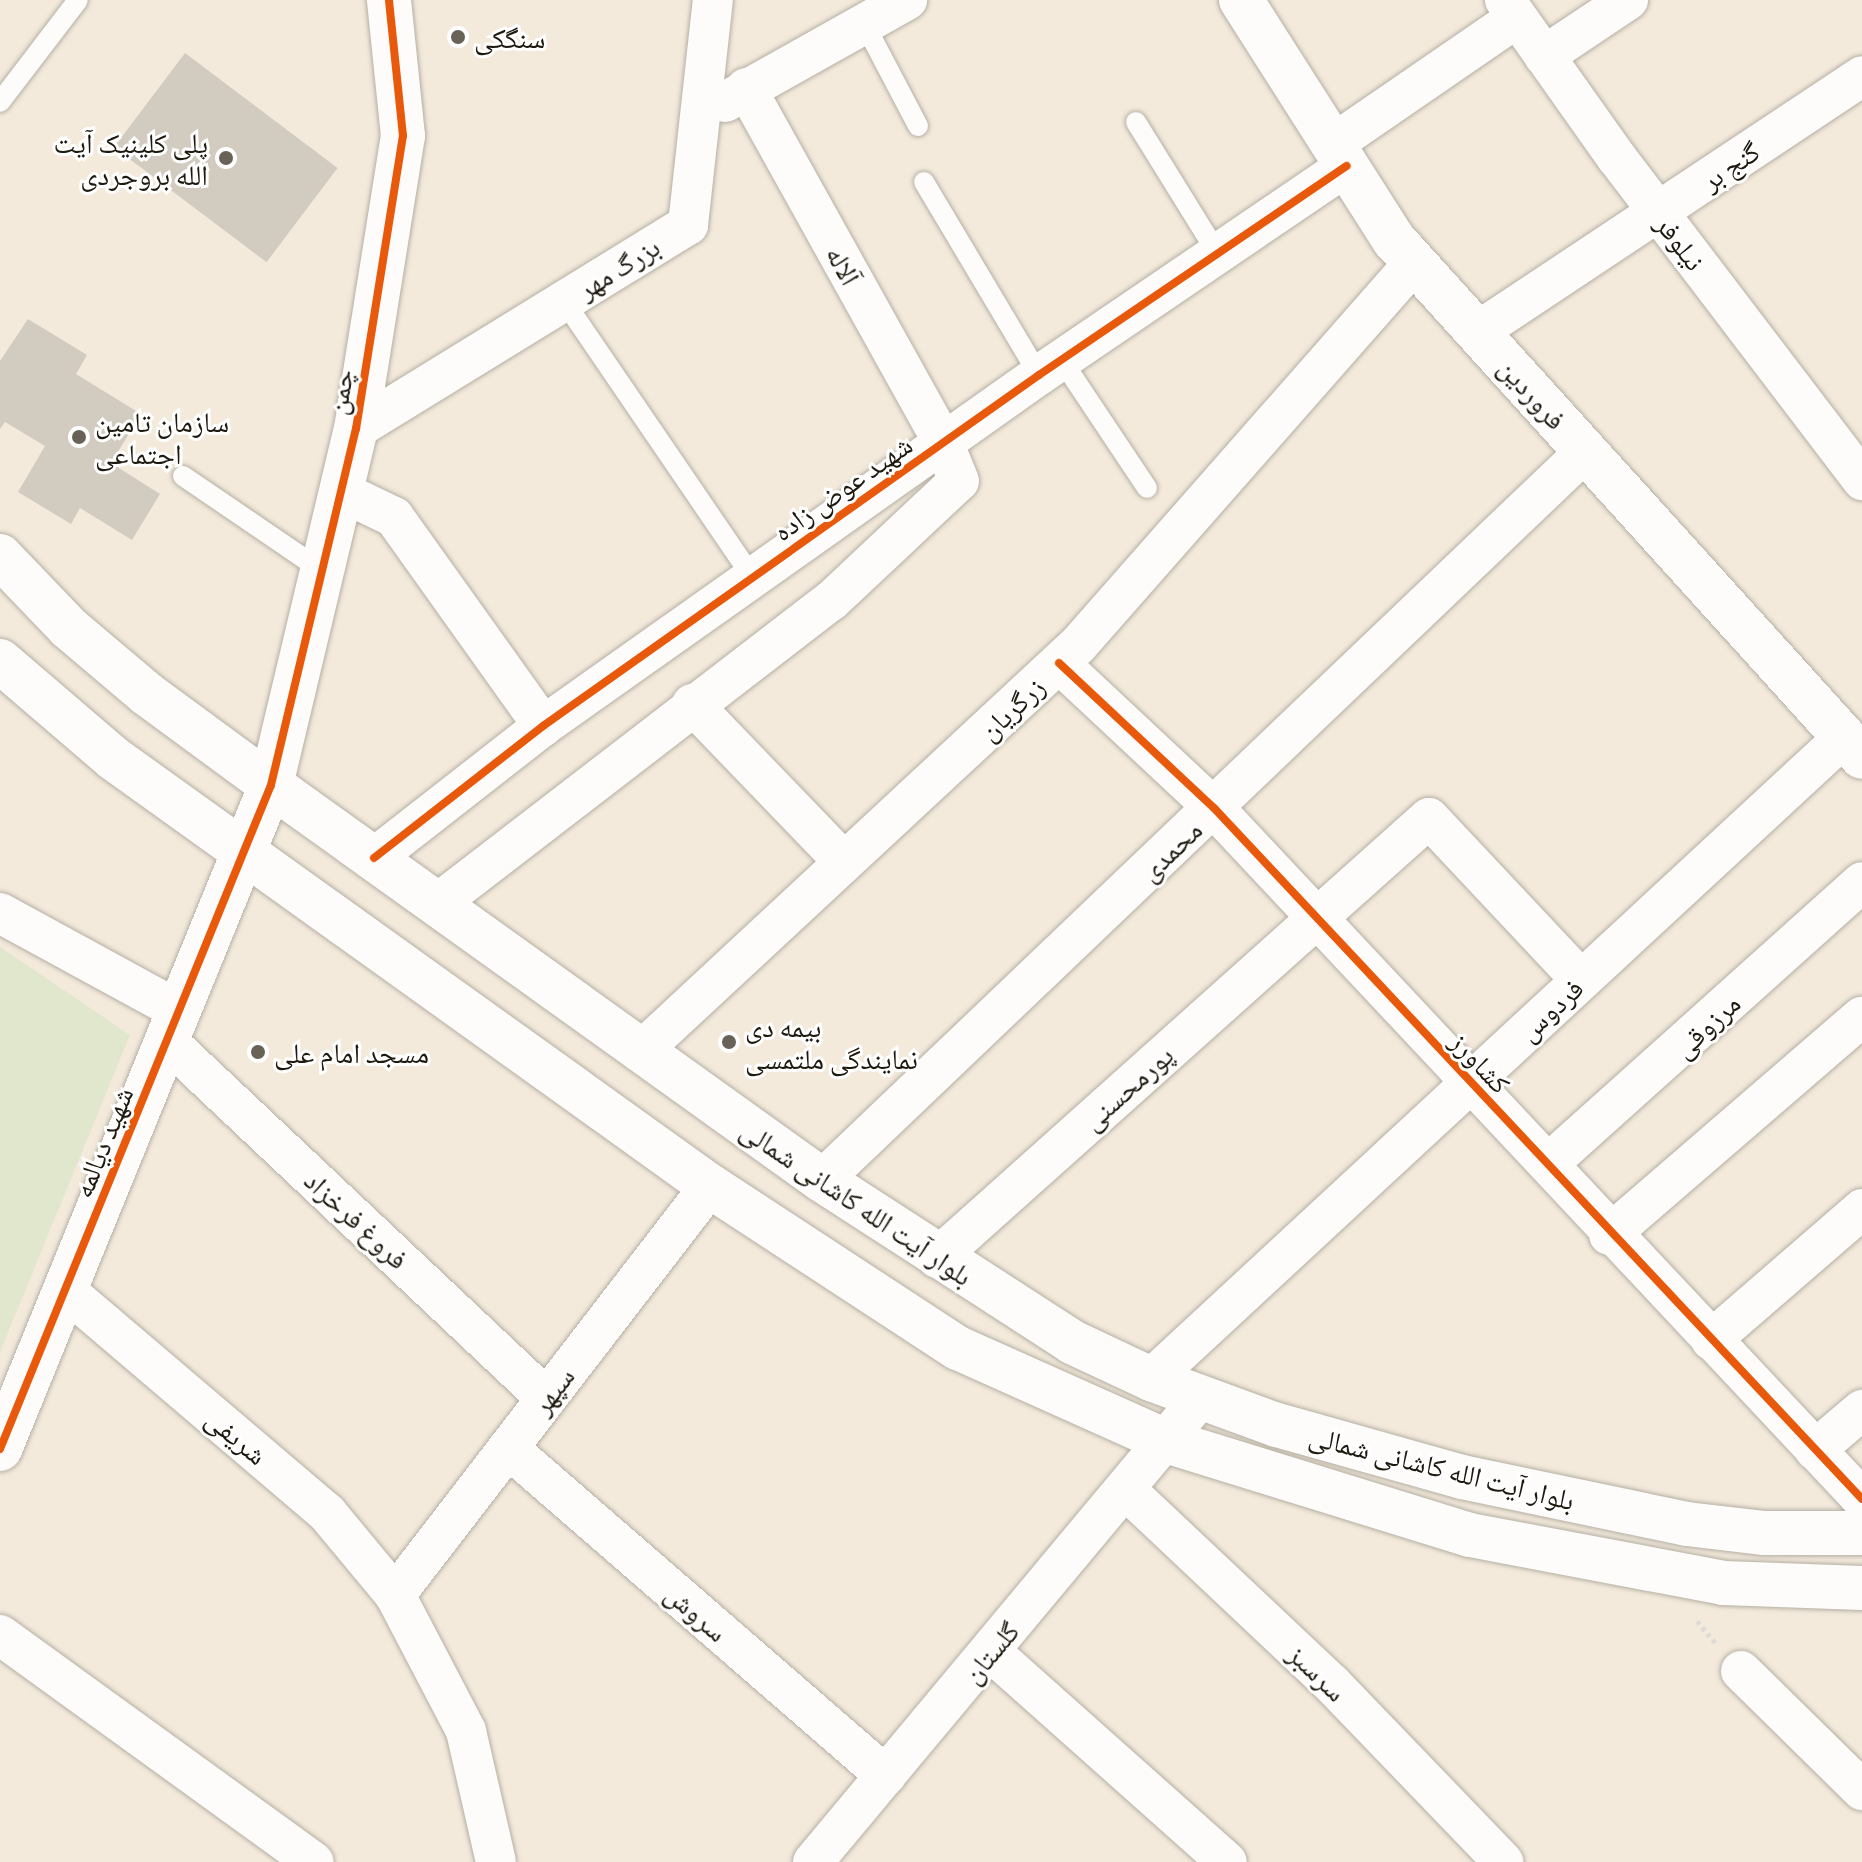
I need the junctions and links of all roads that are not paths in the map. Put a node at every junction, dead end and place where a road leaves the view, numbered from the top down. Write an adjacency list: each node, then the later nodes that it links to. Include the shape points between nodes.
1 (78, 0): 11 (lane)
2 (389, 0): 23 (main road, چمن, via 403,136)
3 (713, 0): 12 (street, بزرگ مهر)
4 (1241, 0): 15 (main road, فروردین)
5 (1628, 0): 8 (street)
6 (888, 8): 10 (street); 14 (lane)
7 (1510, 9): 8 (street, نیلوفر); 15 (street, شهید عوض زاده)
8 (1544, 56): 17 (street, نیلوفر)
9 (1862, 76): 17 (street, گنج بر)
10 (746, 88): 12 (street); 24 (street, آلاله)
11 (0, 102)
12 (703, 116): 20 (street, بزرگ مهر, via 688,225)
13 (1136, 122): 18 (lane)
14 (918, 126)
15 (1340, 155): 18 (street, شهید عوض زاده); 19 (main road, فروردین)
16 (924, 182): 22 (lane)
17 (1659, 213): 21 (street, گنج بر); 27 (street, نیلوفر)
18 (1218, 254): 22 (street, شهید عوض زاده)
19 (1414, 263): 21 (main road, فروردین); 34 (street, زرگریان)
20 (564, 301): 23 (street, بزرگ مهر); 32 (lane)
21 (1477, 332): 25 (main road, فروردین)
22 (1050, 367): 24 (street, شهید عوض زاده); 28 (lane)
23 (356, 429): 29 (main road, چمن)
24 (943, 442): 32 (street, شهید عوض زاده); 35 (street, آلاله, via 959,481 831,601)
25 (1585, 452): 37 (main road, فروردین); 39 (street, محمدی)
26 (183, 476): 31 (lane)
27 (1862, 480)
28 (1147, 488)
29 (340, 491): 31 (main road, چمن); 36 (street, via 394,517)
30 (0, 556): 38 (main road, بلوار آیت الله کاشانی شمالی, via 114,665)
31 (321, 570): 38 (main road, چمن)
32 (753, 578): 36 (street, شهید عوض زاده)
33 (0, 661): 40 (main road, بلوار آیت الله کاشانی شمالی, via 113,758)
34 (1059, 663): 39 (street, کشاورز); 42 (street, زرگریان)
35 (692, 704): 42 (street); 44 (street)
36 (543, 726): 41 (street, شهید عوض زاده)
37 (1853, 747): 47 (street, فردوس)
38 (271, 785): 40 (main road, چمن); 41 (main road, بلوار آیت الله کاشانی شمالی)
39 (1214, 808): 46 (street, کشاورز); 53 (street, محمدی)
40 (244, 852): 49 (main road, شهید دیالمه); 54 (main road, بلوار آیت الله کاشانی شمالی)
41 (374, 858): 44 (main road, بلوار آیت الله کاشانی شمالی)
42 (844, 862): 50 (street, زرگریان)
43 (1862, 882): 52 (street, مرزوقی)
44 (437, 904): 50 (main road, بلوار آیت الله کاشانی شمالی)
45 (0, 913): 49 (street, فروغ فرخزاد)
46 (1317, 916): 47 (street, پورمحسنی, via 1429,818); 51 (street, کشاورز); 57 (street, پورمحسنی)
47 (1581, 980): 51 (street, فردوس)
48 (1862, 1017): 56 (street)
49 (174, 1026): 58 (main road, شهید دیالمه); 62 (street, فروغ فرخزاد)
50 (640, 1052): 53 (main road, بلوار آیت الله کاشانی شمالی)
51 (1469, 1083): 52 (street, کشاورز); 60 (street, فردوس)
52 (1548, 1164): 56 (street, کشاورز)
53 (822, 1180): 57 (main road, بلوار آیت الله کاشانی شمالی)
54 (710, 1186): 62 (street, سپهر); 64 (main road, بلوار آیت الله کاشانی شمالی, via 958,1348)
55 (1862, 1209): 59 (street)
56 (1609, 1235): 59 (street, کشاورز)
57 (937, 1258): 60 (main road, بلوار آیت الله کاشانی شمالی, via 1072,1342)
58 (65, 1290): 66 (main road, شهید دیالمه); 72 (street, شریفی, via 327,1513)
59 (1711, 1340): 67 (street, کشاورز)
60 (1151, 1379): 61 (main road, بلوار آیت الله کاشانی شمالی)
61 (1201, 1397): 64 (street, گلستان); 70 (main road, بلوار آیت الله کاشانی شمالی, via 1383,1456 1619,1510 1764,1533)
62 (546, 1398): 65 (street, سپهر)
63 (1862, 1410): 67 (street)
64 (1166, 1441): 68 (street, گلستان); 71 (main road, بلوار آیت الله کاشانی شمالی, via 1348,1502 1484,1538 1723,1583)
65 (508, 1448): 72 (street, سپهر); 76 (street, سروش)
66 (0, 1449)
67 (1815, 1450): 69 (street, کشاورز)
68 (1126, 1490): 74 (street, گلستان); 82 (street, سرسبز, via 1332,1684)
69 (1862, 1499)
70 (1862, 1533)
71 (1862, 1588)
72 (395, 1595): 80 (street, شریفی, via 466,1731)
73 (0, 1635): 79 (street)
74 (990, 1651): 76 (street, گلستان); 81 (street)
75 (1741, 1671): 77 (street)
76 (886, 1776): 78 (street, گلستان)
77 (1862, 1790)
78 (829, 1856)
79 (314, 1862)
80 (496, 1862)
81 (1227, 1862)
82 (1503, 1862)

